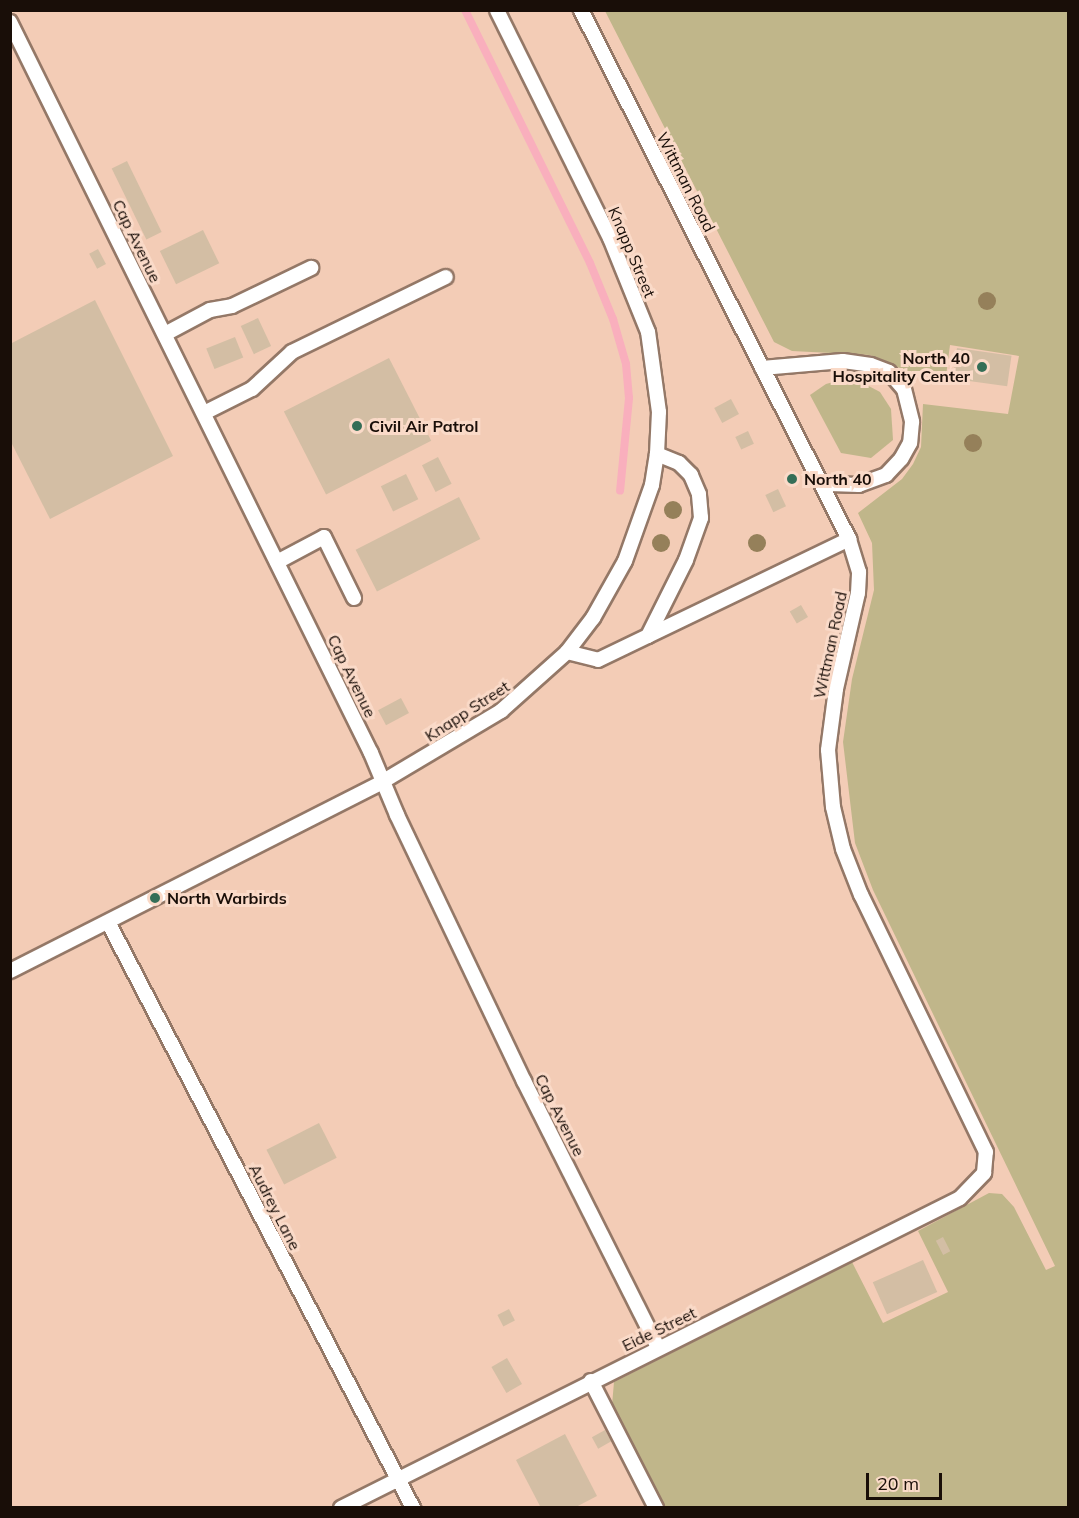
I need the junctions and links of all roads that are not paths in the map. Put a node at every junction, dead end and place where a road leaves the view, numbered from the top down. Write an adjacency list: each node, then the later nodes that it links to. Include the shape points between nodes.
1 (497, 10): 9 (lane, Knapp Street, via 610,238 648,332 659,412)
2 (581, 10): 7 (lane, Wittman Road)
3 (10, 22): 6 (lane, Cap Avenue)
4 (311, 268): 6 (lane, via 232,306 210,310)
5 (446, 277): 8 (lane, via 292,352 252,389)
6 (165, 334): 8 (lane, Cap Avenue)
7 (762, 368): 10 (lane, Wittman Road); 10 (lane, via 843,361 871,365 889,372 904,390 912,422 910,443 902,459 886,475 859,485)
8 (204, 413): 12 (lane, Cap Avenue)
9 (657, 454): 14 (lane, via 680,463 691,475 699,494 701,518 686,560); 15 (lane, Knapp Street, via 652,485 625,561 593,618)
10 (822, 484): 11 (lane, Wittman Road)
11 (849, 539): 14 (lane); 19 (lane, Wittman Road, via 859,572 858,592 836,689 828,750 833,807 843,849 861,895 986,1152)
12 (277, 562): 13 (lane, via 324,537); 16 (lane, Cap Avenue)
13 (354, 598)
14 (648, 636): 15 (lane, via 598,660)
15 (567, 652): 16 (lane, Knapp Street, via 501,711)
16 (382, 782): 17 (lane, Knapp Street); 20 (lane, Cap Avenue, via 524,1081)
17 (108, 922): 18 (lane, Knapp Street); 22 (lane, Audrey Lane)
18 (10, 972)
19 (984, 1173): 20 (lane, Eide Street, via 960,1198)
20 (658, 1348): 21 (lane, Eide Street)
21 (591, 1382): 22 (lane, Eide Street); 25 (lane)
22 (398, 1479): 23 (lane, Eide Street); 24 (lane, Audrey Lane)
23 (341, 1508)
24 (413, 1508)
25 (656, 1508)

